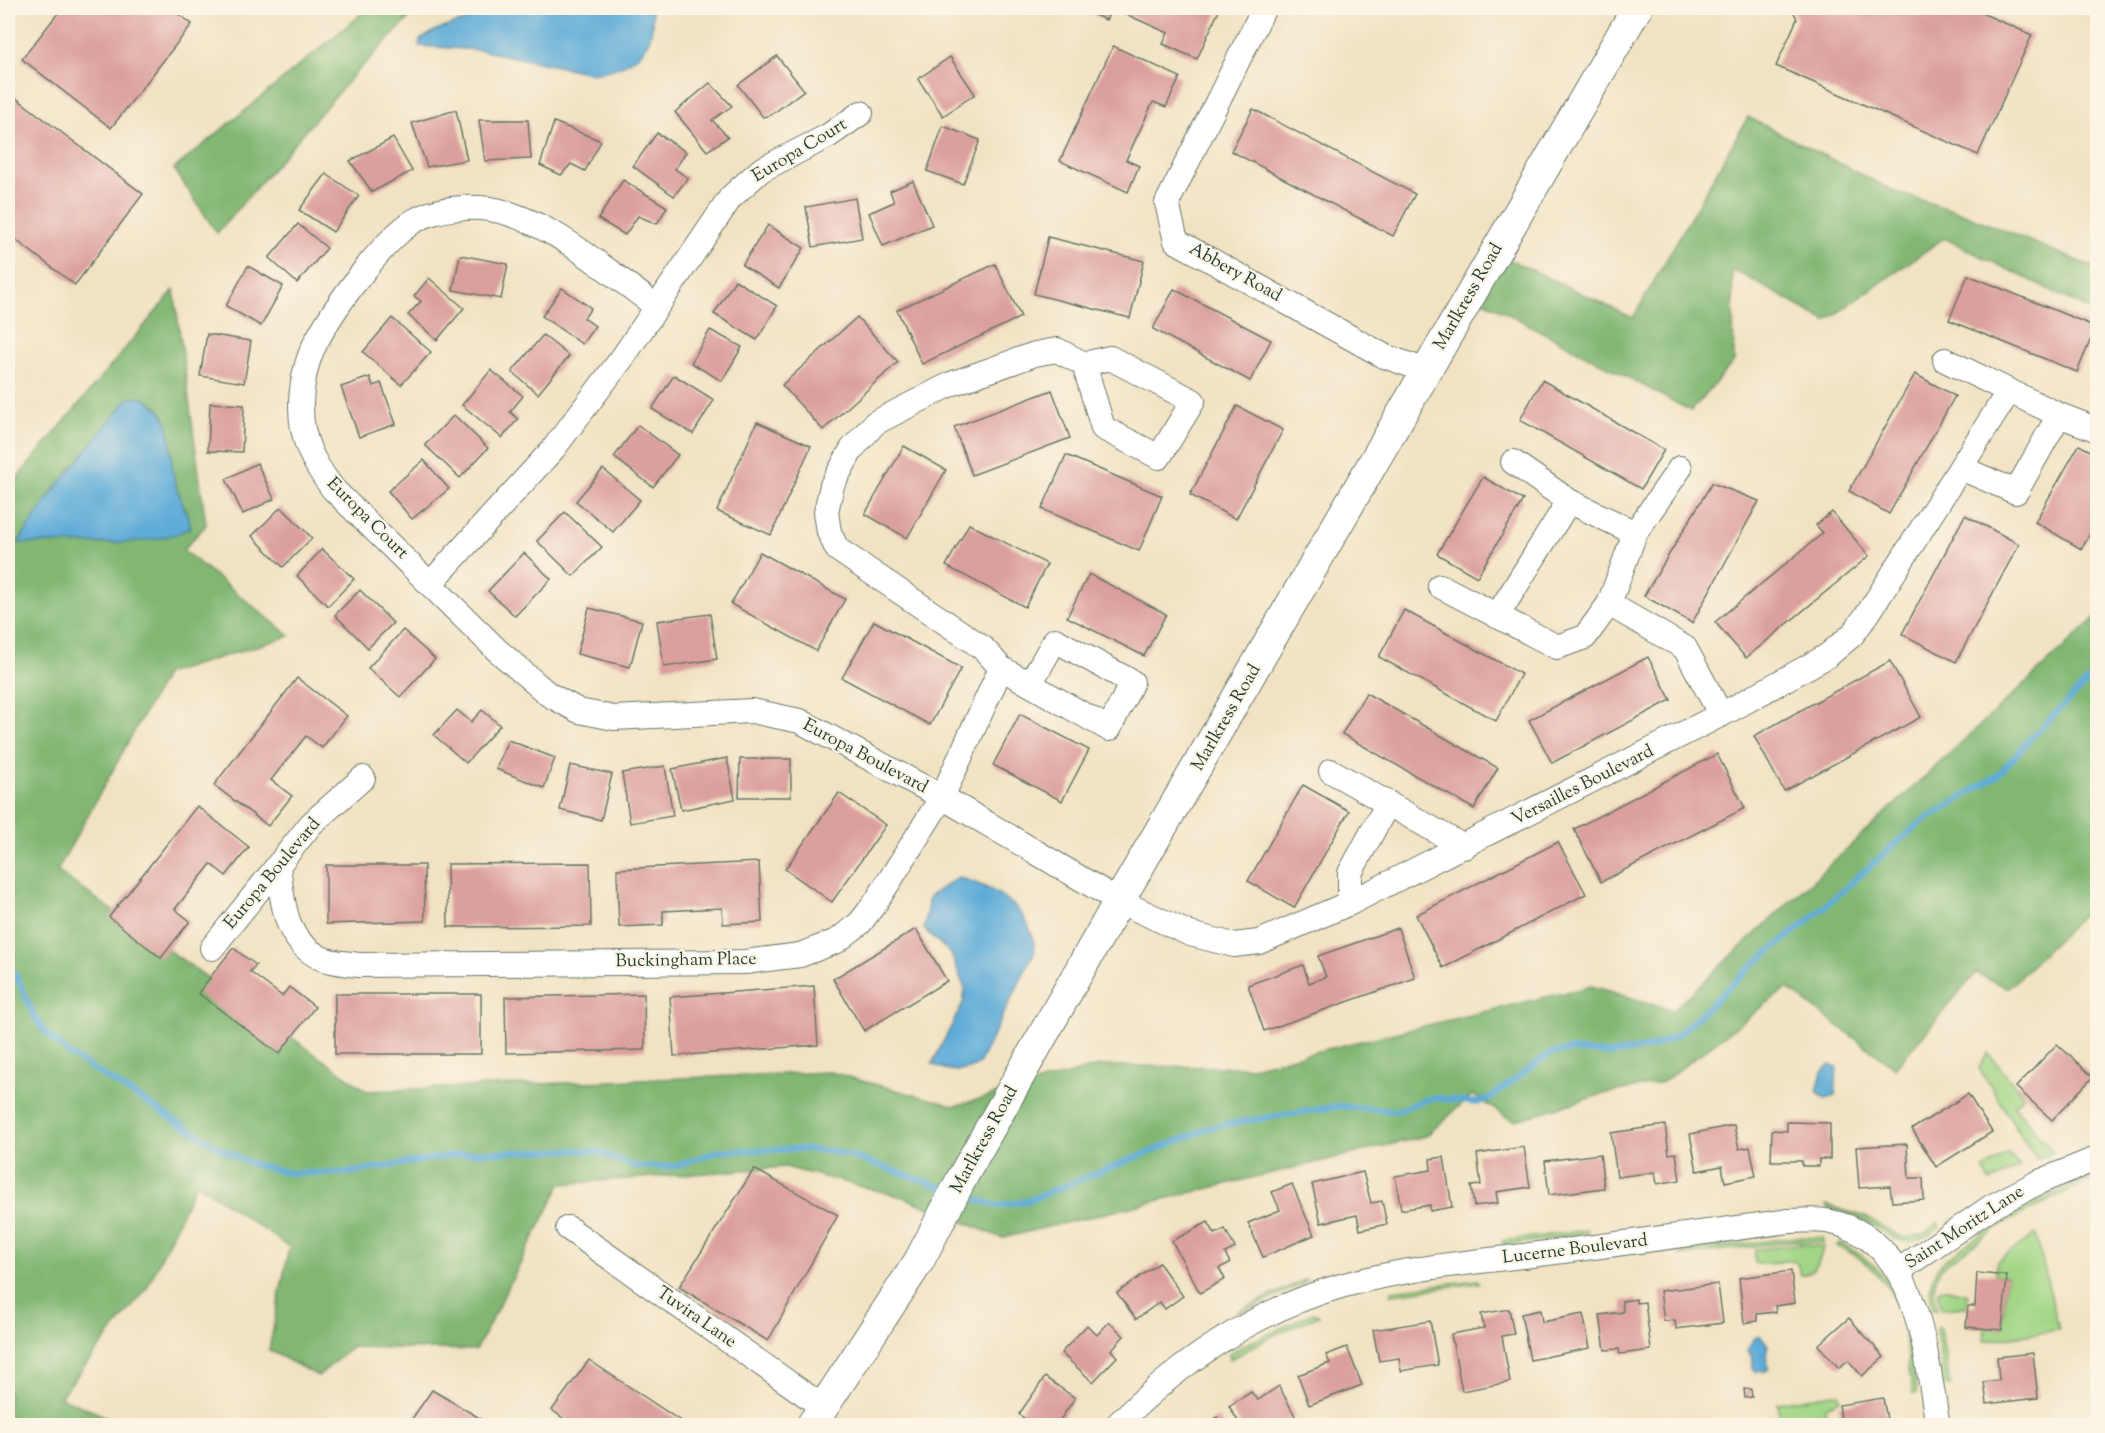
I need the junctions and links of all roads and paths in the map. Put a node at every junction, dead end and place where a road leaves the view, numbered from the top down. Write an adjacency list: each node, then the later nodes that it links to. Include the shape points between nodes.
1 (1264, 8): 7 (street, Abbery Road, via 1167,203 1176,241 1384,356)
2 (1637, 8): 7 (street, Marlkress Road)
3 (861, 113): 4 (street, Europa Court, via 828,136 761,170 730,197)
4 (657, 306): 16 (street, Europa Court, via 554,448); 16 (street, Europa Court, via 551,233 510,214 481,208 441,210 414,221 375,258 314,346 302,397 304,434 312,460 333,489)
5 (1945, 360): 8 (street)
6 (1084, 364): 6 (street, via 1103,428 1159,457 1193,401 1110,358); 21 (street, via 1057,350 951,384 875,423 852,449 832,485 826,512 837,549 982,648)
7 (1427, 371): 30 (street, Marlkress Road)
8 (2009, 391): 9 (street); 13 (street, Versailles Boulevard)
9 (2059, 415): 10 (street); 13 (street, via 2016,492)
10 (2097, 430)
11 (1513, 462): 14 (street)
12 (1680, 468): 15 (street)
13 (1960, 468): 23 (street, Versailles Boulevard, via 1852,635 1827,656)
14 (1569, 501): 15 (street); 19 (street)
15 (1635, 533): 18 (street)
16 (431, 583): 20 (street, Europa Court)
17 (1440, 586): 19 (street)
18 (1609, 604): 19 (street, via 1585,637 1557,647); 23 (street, via 1685,648)
19 (1497, 616)
20 (497, 650): 26 (street, Europa Boulevard, via 548,694 579,711 614,718 753,711 800,721)
21 (1001, 668): 22 (street); 26 (street, Buckingham Place)
22 (1030, 684)
23 (1721, 715): 28 (street, Versailles Boulevard)
24 (1331, 771): 27 (street)
25 (363, 778): 29 (street, Europa Boulevard, via 311,824)
26 (942, 797): 29 (street, Buckingham Place, via 876,902 852,929 837,941 800,955 745,962 358,965 322,959 300,945 285,917); 30 (street, Europa Boulevard)
27 (1388, 803): 28 (street); 31 (street, via 1350,873)
28 (1464, 847): 31 (street, Versailles Boulevard)
29 (278, 865): 32 (street, Europa Boulevard)
30 (1119, 901): 31 (street, Versailles Boulevard, via 1190,934 1234,945 1259,942); 36 (street, Marlkress Road, via 936,1230 874,1334)
31 (1350, 903)
32 (212, 948)
33 (2097, 1158): 35 (street, Saint Moritz Lane, via 1991,1207)
34 (568, 1228): 36 (street, Tuvira Lane)
35 (1898, 1271): 37 (street, Lucerne Boulevard, via 1863,1236 1834,1223 1815,1220 1377,1277 1319,1293 1227,1337 1174,1373); 38 (street, Lucerne Boulevard, via 1914,1303)
36 (817, 1416)
37 (1116, 1425)
38 (1938, 1425)

